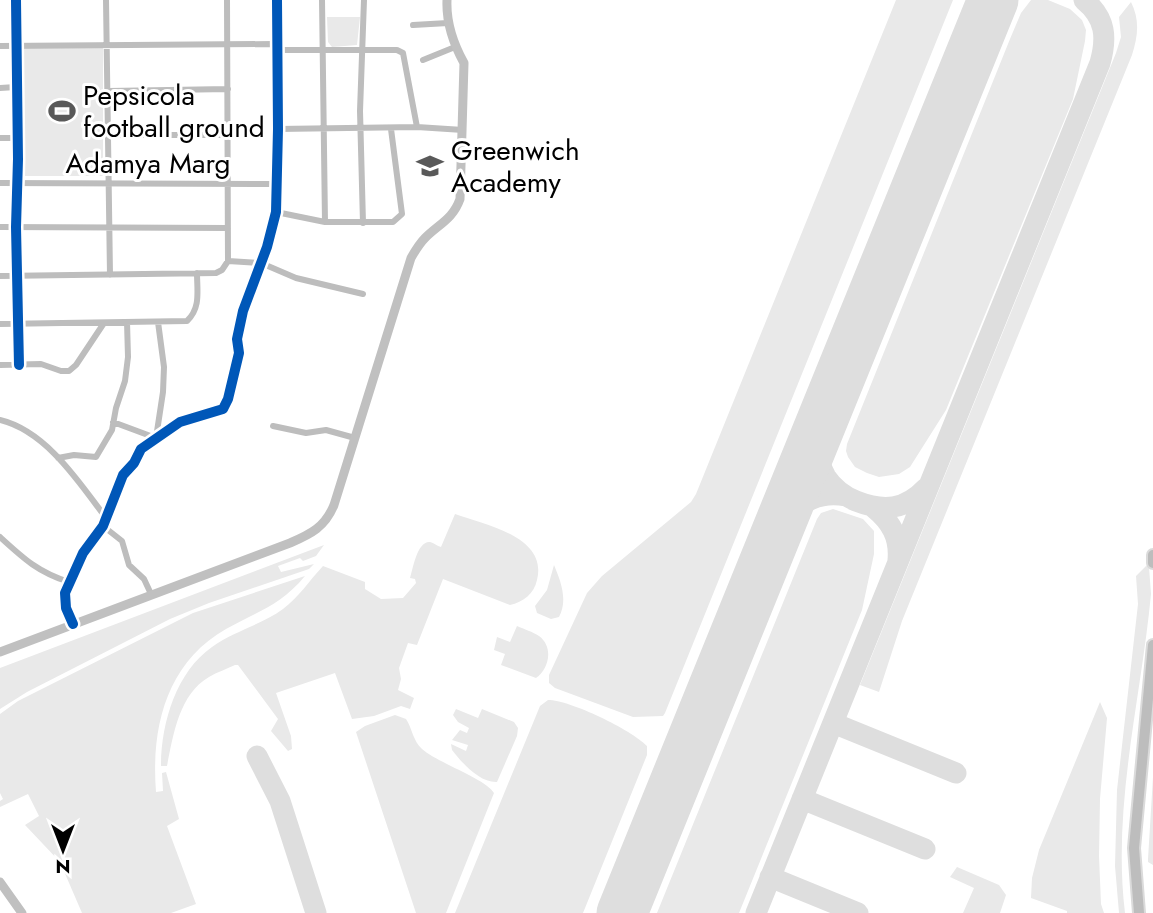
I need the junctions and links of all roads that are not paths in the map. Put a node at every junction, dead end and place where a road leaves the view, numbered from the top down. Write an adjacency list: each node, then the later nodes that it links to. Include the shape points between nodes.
1 (16, 0): 12 (street)
2 (106, 0): 10 (street)
3 (227, 0): 11 (street)
4 (277, 0): 14 (street)
5 (322, 0): 17 (street)
6 (364, 0): 16 (street)
7 (447, 0): 8 (main road)
8 (448, 23): 9 (street); 15 (main road)
9 (413, 25)
10 (108, 44): 11 (street); 12 (street); 22 (street)
11 (227, 44): 14 (street); 21 (street)
12 (17, 45): 13 (street); 19 (street)
13 (0, 46)
14 (278, 46): 17 (street, via 281,50); 26 (street)
15 (456, 47): 18 (street); 28 (main road, via 464,63)
16 (361, 49): 17 (street); 23 (street); 24 (street, via 403,53)
17 (322, 51): 25 (street)
18 (423, 60)
19 (16, 87): 20 (street); 32 (street)
20 (0, 88)
21 (228, 89): 22 (street); 30 (street)
22 (109, 91): 29 (street)
23 (361, 127): 25 (street); 27 (street); 40 (street)
24 (417, 127): 27 (street); 28 (street)
25 (323, 128): 26 (street); 39 (street)
26 (278, 129): 37 (street)
27 (391, 129): 40 (street, via 402,215 393,222)
28 (463, 130): 63 (main road, via 456,210 411,258)
29 (110, 135): 30 (street); 36 (street)
30 (228, 135): 34 (street)
31 (0, 138): 32 (street)
32 (18, 138): 35 (street)
33 (0, 183): 35 (street, Adamya Marg)
34 (228, 183): 36 (street, Adamya Marg); 37 (street, Adamya Marg); 43 (street)
35 (18, 184): 36 (street, Adamya Marg); 41 (street)
36 (110, 184): 44 (street)
37 (278, 184): 38 (street)
38 (276, 212): 39 (street); 46 (street)
39 (325, 222): 40 (street)
40 (363, 223)
41 (16, 227): 42 (street); 44 (street); 49 (street)
42 (0, 228)
43 (228, 228): 44 (street); 45 (street)
44 (110, 229): 50 (street)
45 (228, 261): 46 (street); 47 (street, via 222,270)
46 (261, 263): 51 (street, via 296,278); 62 (street, via 243,311 239,353 223,409 180,422)
47 (197, 273): 50 (street); 53 (street, via 195,314 187,321)
48 (0, 275): 49 (street)
49 (17, 275): 50 (street); 56 (street)
50 (110, 275)
51 (363, 294)
52 (127, 322): 53 (street); 54 (street); 60 (street, via 127,370)
53 (158, 322): 62 (street, via 163,392)
54 (104, 323): 56 (street); 58 (street, via 69,371)
55 (0, 324): 56 (street)
56 (18, 324): 58 (street)
57 (0, 365): 58 (street)
58 (19, 365)
59 (0, 420): 64 (street, via 29,432)
60 (113, 422): 62 (street); 64 (street, via 96,457 74,454)
61 (273, 426): 63 (street, via 306,433 326,430)
62 (156, 438): 65 (street, via 141,449 123,475)
63 (355, 438): 69 (main road, via 330,515 317,530)
64 (58, 458): 65 (street)
65 (106, 518): 66 (street)
66 (103, 526): 68 (street); 69 (street, via 122,541 129,565)
67 (0, 537): 68 (street, via 30,566)
68 (69, 582): 70 (street, via 66,608)
69 (151, 594): 70 (main road)
70 (73, 624): 72 (main road)
71 (1153, 645): 73 (highway)
72 (0, 652)
73 (1152, 678): 74 (highway)
74 (1151, 694): 77 (highway, via 1134,848)
75 (1, 885): 76 (main road)
76 (22, 913)
77 (1139, 913)

